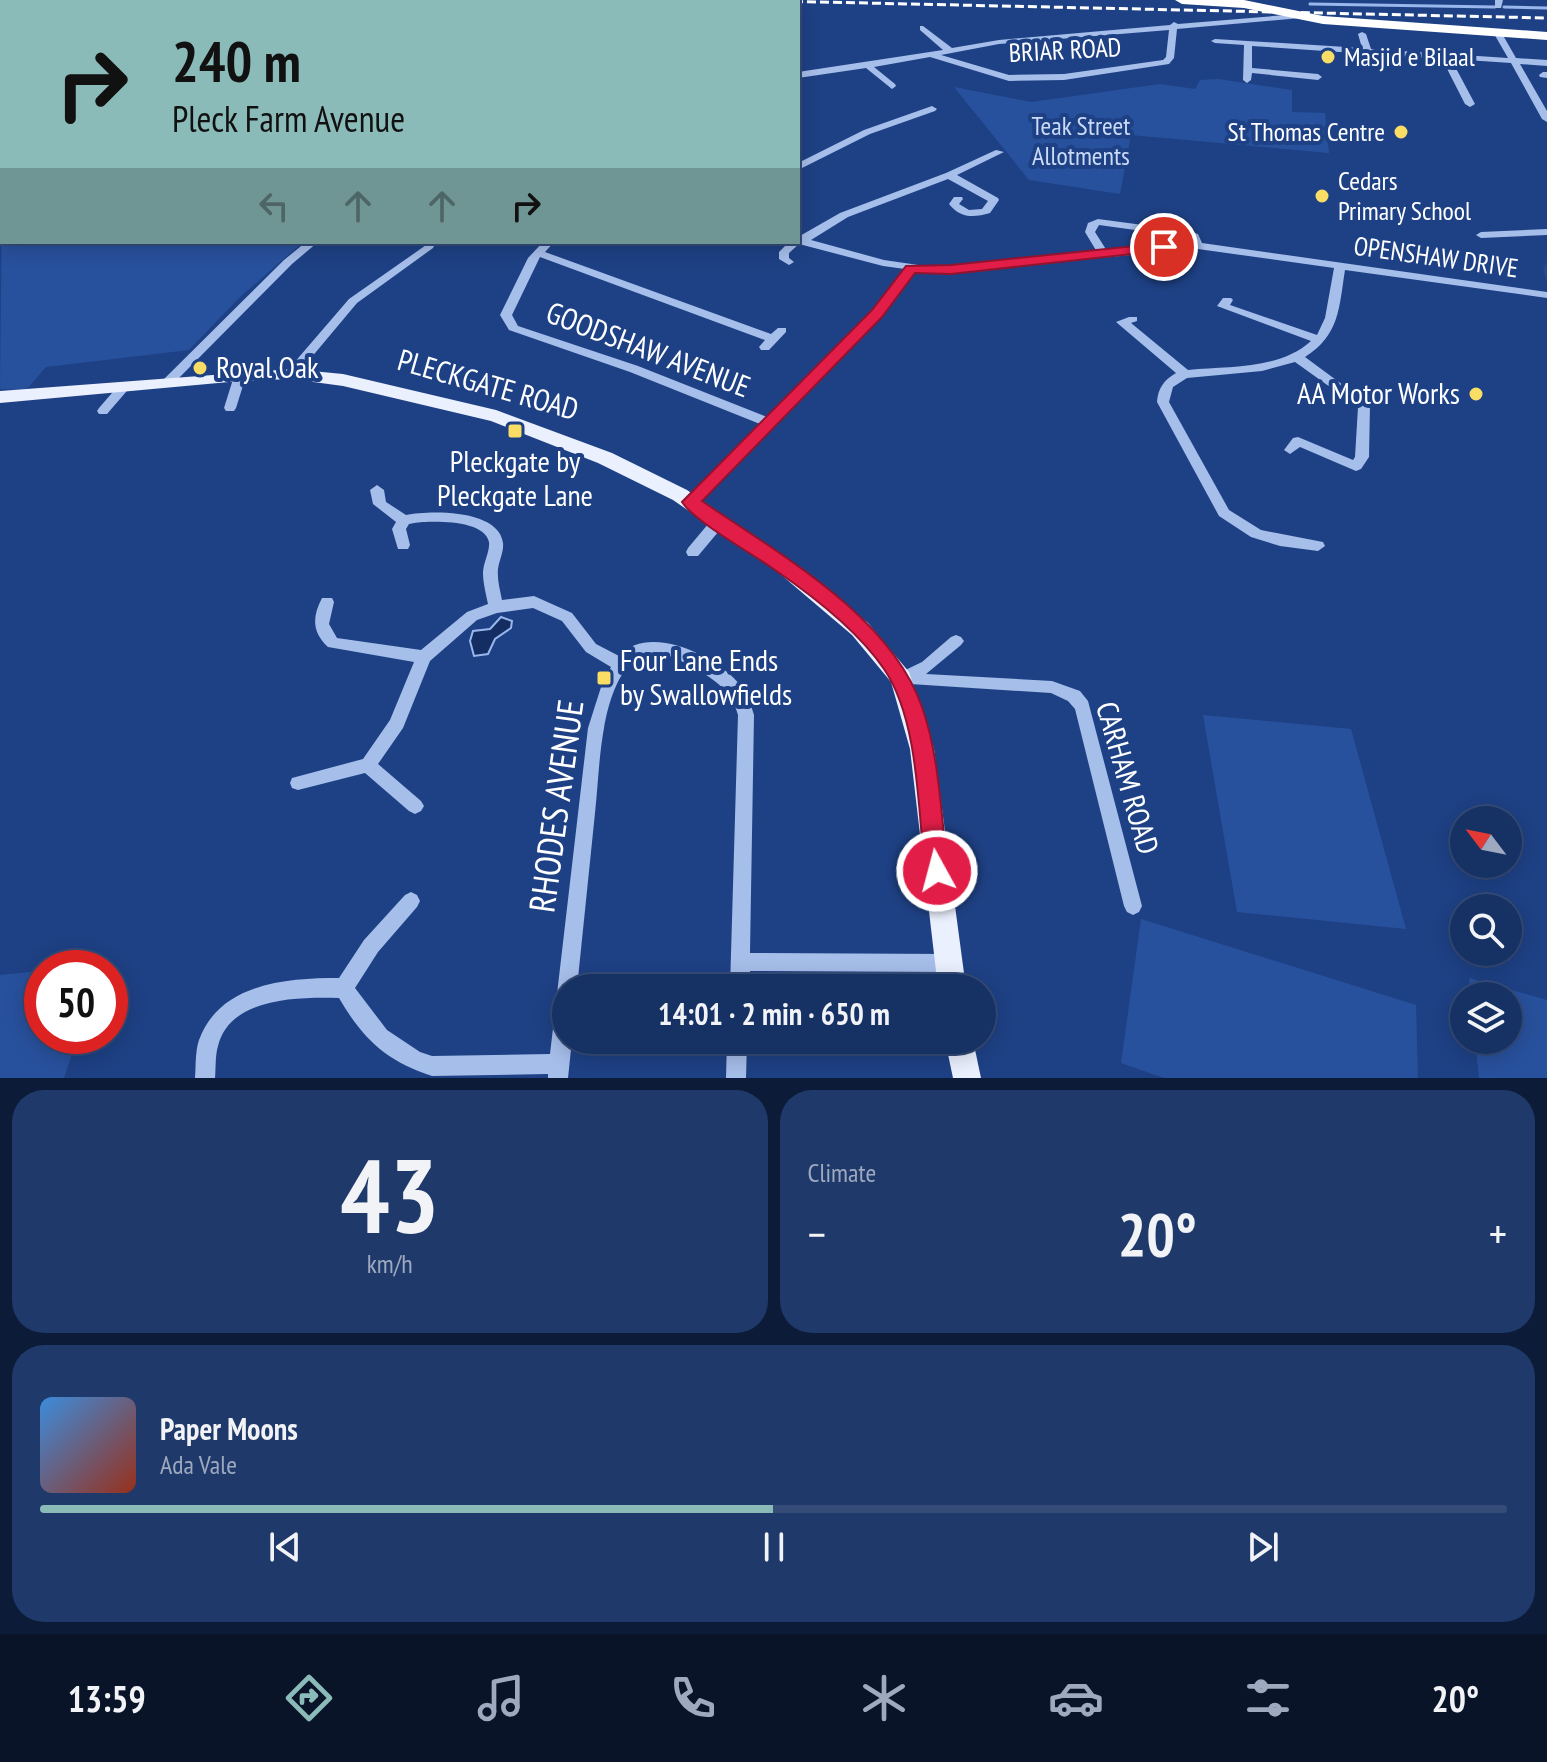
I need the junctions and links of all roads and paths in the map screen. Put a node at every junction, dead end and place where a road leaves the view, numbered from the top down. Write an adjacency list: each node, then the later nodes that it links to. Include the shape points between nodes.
1 (1182, 0): 2 (highway)
2 (1264, 4): 3 (highway)
3 (1298, 16): 4 (street); 6 (highway)
4 (1174, 24): 12 (street); 13 (street, BRIAR ROAD, via 1166,62 1064,77 1009,78)
5 (923, 28): 12 (street)
6 (1497, 32): 8 (highway); 15 (street)
7 (1362, 34): 11 (street)
8 (1547, 36)
9 (1215, 41): 10 (street)
10 (1248, 43): 11 (street); 19 (street, via 1247,75)
11 (1367, 50): 14 (street)
12 (950, 51): 13 (street)
13 (929, 54): 17 (street)
14 (1445, 56): 15 (street); 21 (street)
15 (1512, 61): 16 (street); 23 (street)
16 (1547, 63)
17 (867, 65): 18 (street); 20 (street)
18 (800, 75)
19 (1318, 77)
20 (892, 86)
21 (1470, 104)
22 (932, 109): 25 (street, via 867,132)
23 (1547, 119)
24 (999, 152): 26 (street)
25 (800, 166)
26 (949, 175): 27 (street, via 994,200 986,211 971,214 957,208); 30 (street, via 844,215)
27 (958, 199)
28 (1547, 232): 29 (street)
29 (1481, 235)
30 (800, 240)
31 (800, 241): 41 (street, OPENSHAW DRIVE)
32 (311, 244): 51 (street)
33 (547, 244): 37 (street, GOODSHAW AVENUE)
34 (795, 244): 39 (street, via 783,255)
35 (429, 246): 48 (street, via 353,301)
36 (1198, 246): 38 (street, OPENSHAW DRIVE); 38 (street, via 1188,234 1098,222 1090,232); 40 (street, OPENSHAW DRIVE)
37 (538, 253): 45 (street); 56 (street, GOODSHAW AVENUE, via 506,315 513,328)
38 (1104, 254): 41 (street, OPENSHAW DRIVE)
39 (789, 262)
40 (1340, 266): 42 (street, OPENSHAW DRIVE); 46 (street, via 1328,325)
41 (911, 269): 56 (street, via 877,314)
42 (1547, 295)
43 (1227, 300): 46 (street, via 1223,306)
44 (1133, 319): 49 (street, via 1122,322)
45 (773, 339)
46 (1319, 340): 47 (street)
47 (1298, 358): 49 (street); 57 (street, via 1364,405 1362,457 1356,466 1298,441)
48 (291, 374): 50 (main road, PLECKGATE ROAD); 59 (main road, PLECKGATE ROAD, via 343,380 496,416 605,458)
49 (1185, 374): 63 (street, via 1164,389 1163,402 1224,513 1265,538)
50 (240, 376): 51 (main road, PLECKGATE ROAD); 54 (street)
51 (166, 384): 52 (main road, PLECKGATE ROAD)
52 (122, 389): 53 (main road, PLECKGATE ROAD); 55 (street)
53 (0, 397)
54 (230, 408)
55 (103, 411)
56 (769, 423): 59 (street)
57 (1290, 450)
58 (377, 490): 60 (street, via 380,504)
59 (690, 502): 61 (main road, PLECKGATE ROAD)
60 (404, 520): 62 (street, via 398,535); 66 (street, via 459,518 489,531 496,543 490,573)
61 (719, 521): 64 (street); 70 (main road, PLECKGATE ROAD, via 860,629)
62 (403, 545)
63 (1318, 546)
64 (693, 552)
65 (327, 602): 68 (street, via 322,627 333,643)
66 (496, 607): 68 (street, via 459,624); 69 (street, via 534,602 552,608 577,626 591,648)
67 (956, 641): 70 (street, via 916,674)
68 (424, 657): 71 (street, via 397,723)
69 (620, 664): 76 (street, via 652,645 667,645 726,679 742,696 746,715); 78 (street, RHODES AVENUE, via 604,694 596,728)
70 (901, 678): 75 (street, CARHAM ROAD, via 1040,686 1074,696 1082,706); 77 (main road, PLECKGATE ROAD, via 922,749)
71 (368, 765): 72 (street); 73 (street)
72 (298, 783)
73 (415, 806)
74 (411, 901): 81 (street, via 371,946)
75 (1133, 906)
76 (741, 962): 77 (street); 79 (street)
77 (948, 963): 80 (main road, PLECKGATE ROAD)
78 (569, 974)
79 (741, 974)
80 (950, 974)
81 (344, 988): 84 (street, via 371,1029 411,1061); 85 (street, via 265,994 242,1003 220,1019 208,1042)
82 (737, 1054): 86 (street)
83 (962, 1054): 87 (main road)
84 (559, 1071)
85 (205, 1078)
86 (736, 1078)
87 (967, 1078)

